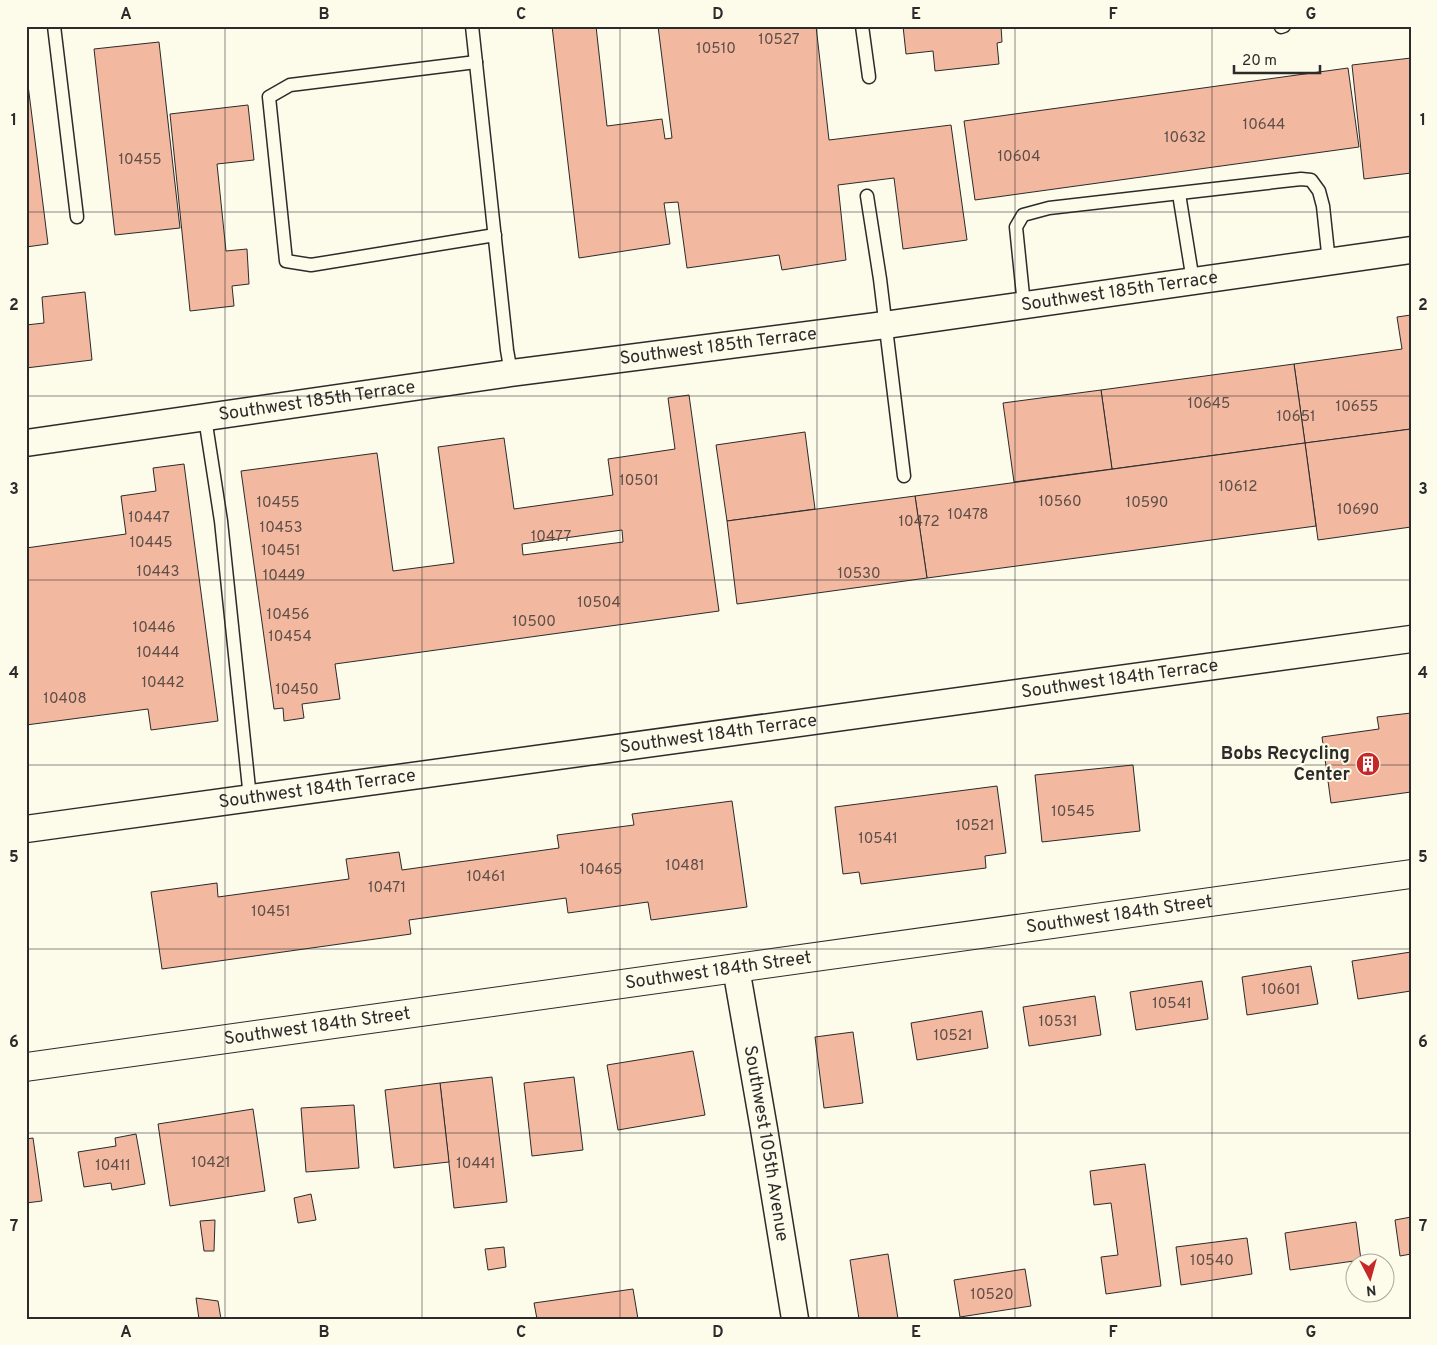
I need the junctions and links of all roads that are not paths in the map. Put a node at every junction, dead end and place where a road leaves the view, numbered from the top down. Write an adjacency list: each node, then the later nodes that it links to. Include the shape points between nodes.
1 (54, 26): 8 (lane)
2 (472, 26): 4 (lane)
3 (862, 26): 5 (lane)
4 (476, 62): 9 (lane); 9 (lane, via 290,85 269,97 286,261 311,265)
5 (869, 77)
6 (1179, 194): 11 (lane, via 1311,180 1319,191 1323,206); 12 (lane); 13 (lane, via 1049,208 1023,216 1016,227)
7 (866, 196): 14 (lane)
8 (77, 216)
9 (495, 235): 15 (lane)
10 (1411, 250): 11 (street, Southwest 185th Terrace)
11 (1329, 262): 12 (street, Southwest 185th Terrace)
12 (1193, 281): 13 (street, Southwest 185th Terrace)
13 (1024, 305): 14 (street, Southwest 185th Terrace)
14 (885, 324): 15 (street, Southwest 185th Terrace); 18 (lane)
15 (511, 373): 16 (street, Southwest 185th Terrace)
16 (205, 418): 17 (street, Southwest 185th Terrace); 20 (lane, via 221,521)
17 (26, 443)
18 (904, 476)
19 (1411, 638): 20 (street, Southwest 184th Terrace)
20 (250, 798): 21 (street, Southwest 184th Terrace)
21 (26, 829)
22 (1411, 874): 23 (main road, Southwest 184th Street)
23 (736, 968): 24 (main road, Southwest 184th Street); 25 (street, Southwest 105th Avenue)
24 (26, 1067)
25 (796, 1319)

